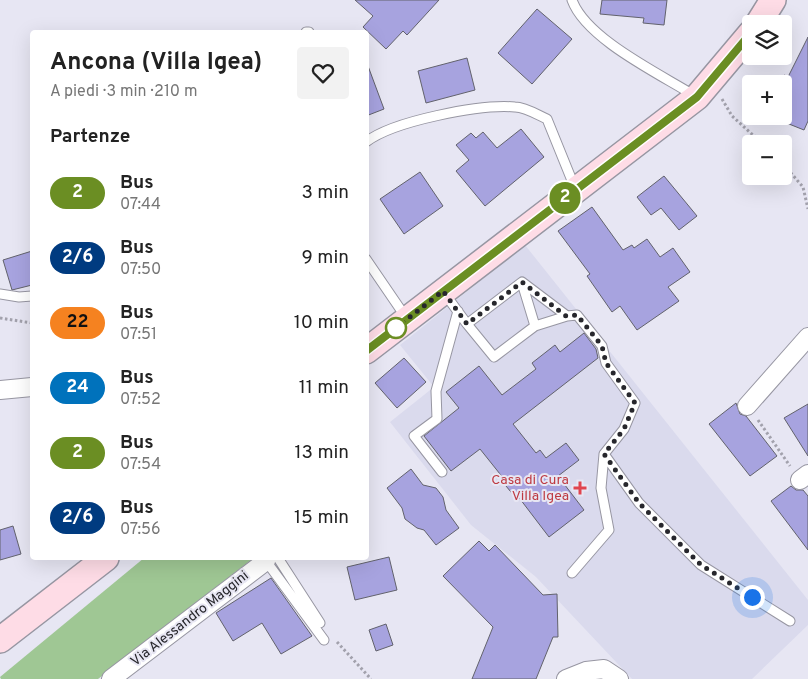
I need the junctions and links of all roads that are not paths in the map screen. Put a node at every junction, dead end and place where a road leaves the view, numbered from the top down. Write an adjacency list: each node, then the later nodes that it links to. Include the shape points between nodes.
1 (572, 0): 5 (lane, via 596,34)
2 (773, 0): 3 (main road)
3 (764, 15)
4 (742, 45): 5 (main road)
5 (702, 92): 7 (main road)
6 (369, 140): 7 (lane, via 412,122 480,108 516,106 547,119)
7 (576, 190): 12 (main road)
8 (369, 263): 14 (lane)
9 (522, 282): 13 (lane); 15 (lane); 16 (lane)
10 (0, 294): 11 (lane)
11 (30, 296)
12 (450, 301): 14 (main road); 15 (lane); 23 (lane, via 436,390 437,419 414,436)
13 (566, 316): 16 (lane); 22 (lane, via 577,315 602,346 606,363 635,403 624,429)
14 (407, 319): 18 (main road)
15 (467, 324): 16 (lane, via 494,357)
16 (535, 326)
17 (808, 337): 21 (street)
18 (369, 349)
19 (30, 387): 20 (street)
20 (0, 390)
21 (747, 406)
22 (604, 454): 28 (lane, via 601,488 609,530); 29 (lane, via 639,503 701,565)
23 (442, 472)
24 (103, 560): 31 (main road)
25 (266, 560): 33 (street, Via Alessandro Maggini)
26 (270, 560): 32 (lane)
27 (271, 560): 30 (lane)
28 (572, 573)
29 (790, 621)
30 (320, 623)
31 (0, 640)
32 (324, 640)
33 (111, 679)
34 (566, 679): 35 (street, via 604,669)
35 (619, 679)

